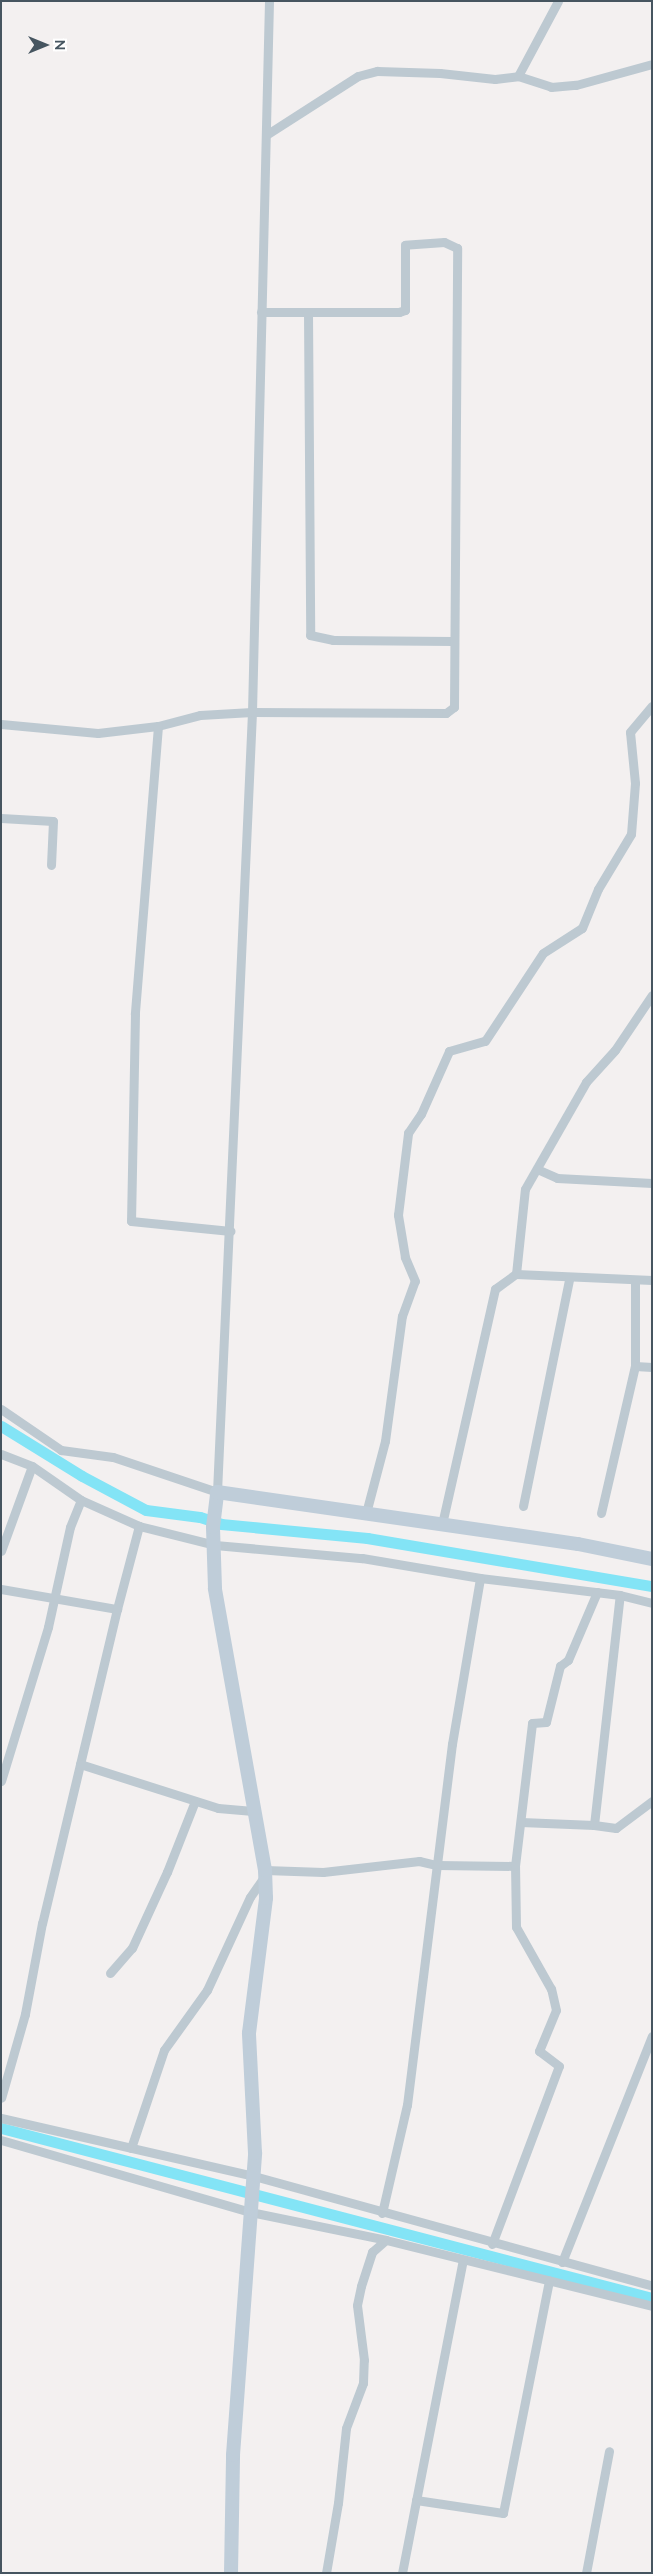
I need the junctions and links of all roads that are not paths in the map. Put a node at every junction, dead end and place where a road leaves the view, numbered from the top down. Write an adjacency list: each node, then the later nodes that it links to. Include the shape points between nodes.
1 (269, 1): 5 (street)
2 (558, 1): 4 (street)
3 (652, 64): 4 (street, via 576,85 551,87)
4 (518, 76): 5 (street, via 495,79 440,72 377,71 358,76)
5 (266, 135): 6 (street)
6 (261, 312): 7 (street); 10 (street)
7 (308, 312): 8 (street, via 310,635 334,640); 8 (street, via 405,310 405,245 444,242 457,248)
8 (453, 641): 10 (street, via 454,707 446,713)
9 (652, 706): 31 (street, via 630,732 635,783 631,834 598,889 582,928 543,953 485,1041 449,1051 421,1114 408,1133 398,1215 405,1257 415,1281 402,1316 385,1441)
10 (252, 712): 12 (street, via 200,715); 18 (street)
11 (1, 724): 12 (street, via 98,733)
12 (158, 726): 18 (street, via 135,1014 131,1221)
13 (1, 818): 14 (street, via 53,821)
14 (51, 865)
15 (651, 996): 16 (street, via 615,1050 586,1082)
16 (536, 1169): 17 (street, via 556,1178); 19 (street, via 525,1189)
17 (652, 1183)
18 (230, 1231): 28 (street)
19 (516, 1274): 20 (street); 33 (street, via 495,1289)
20 (569, 1279): 22 (street); 30 (street)
21 (652, 1280): 22 (street)
22 (635, 1281): 23 (street)
23 (635, 1366): 24 (street); 32 (street)
24 (652, 1366)
25 (1, 1408): 28 (street, via 61,1450 113,1457)
26 (1, 1454): 27 (street)
27 (32, 1466): 29 (street); 36 (street)
28 (217, 1498): 31 (street); 35 (street, via 213,1527)
29 (81, 1500): 34 (street); 42 (street, via 70,1527)
30 (523, 1506)
31 (366, 1514): 33 (street)
32 (600, 1514)
33 (442, 1524): 37 (street, via 578,1544)
34 (139, 1526): 35 (street); 44 (street)
35 (215, 1545): 38 (street, via 362,1558); 49 (street, via 215,1588)
36 (1, 1551)
37 (652, 1559)
38 (480, 1578): 40 (street); 52 (street, via 452,1744)
39 (1, 1588): 42 (street)
40 (597, 1592): 41 (street); 50 (street, via 568,1660 560,1666 546,1722 532,1723)
41 (620, 1595): 43 (street); 51 (street)
42 (54, 1596): 44 (street); 46 (street, via 48,1627)
43 (652, 1603)
44 (117, 1609): 45 (street)
45 (80, 1764): 47 (street); 57 (street, via 42,1923 25,2014)
46 (1, 1781)
47 (195, 1800): 49 (street, via 218,1808); 55 (street, via 132,1948)
48 (652, 1801): 51 (street, via 616,1828)
49 (253, 1811): 54 (street)
50 (521, 1822): 51 (street); 53 (street)
51 (594, 1825)
52 (437, 1865): 53 (street); 54 (street, via 419,1861 323,1872); 63 (street, via 407,2106)
53 (515, 1866): 65 (street, via 516,1927 551,1989 556,2010 539,2051 559,2066)
54 (265, 1873): 60 (street, via 250,1897 207,1990 164,2050); 61 (street, via 266,1898 250,2033)
55 (110, 1973)
56 (652, 2036): 67 (street)
57 (1, 2098)
58 (1, 2118): 60 (street)
59 (1, 2140): 62 (street)
60 (131, 2148): 61 (street)
61 (254, 2179): 62 (street); 63 (street)
62 (251, 2207): 64 (street); 73 (street, via 233,2455)
63 (382, 2213): 65 (street)
64 (386, 2240): 66 (street); 74 (street, via 372,2252 359,2295 363,2383 346,2428)
65 (492, 2244): 67 (street)
66 (463, 2260): 68 (street); 72 (street)
67 (562, 2262): 69 (street)
68 (548, 2281): 70 (street); 72 (street, via 503,2513)
69 (652, 2286)
70 (652, 2306)
71 (609, 2451): 76 (street)
72 (416, 2500): 75 (street)
73 (230, 2573)
74 (326, 2573)
75 (402, 2573)
76 (586, 2573)

